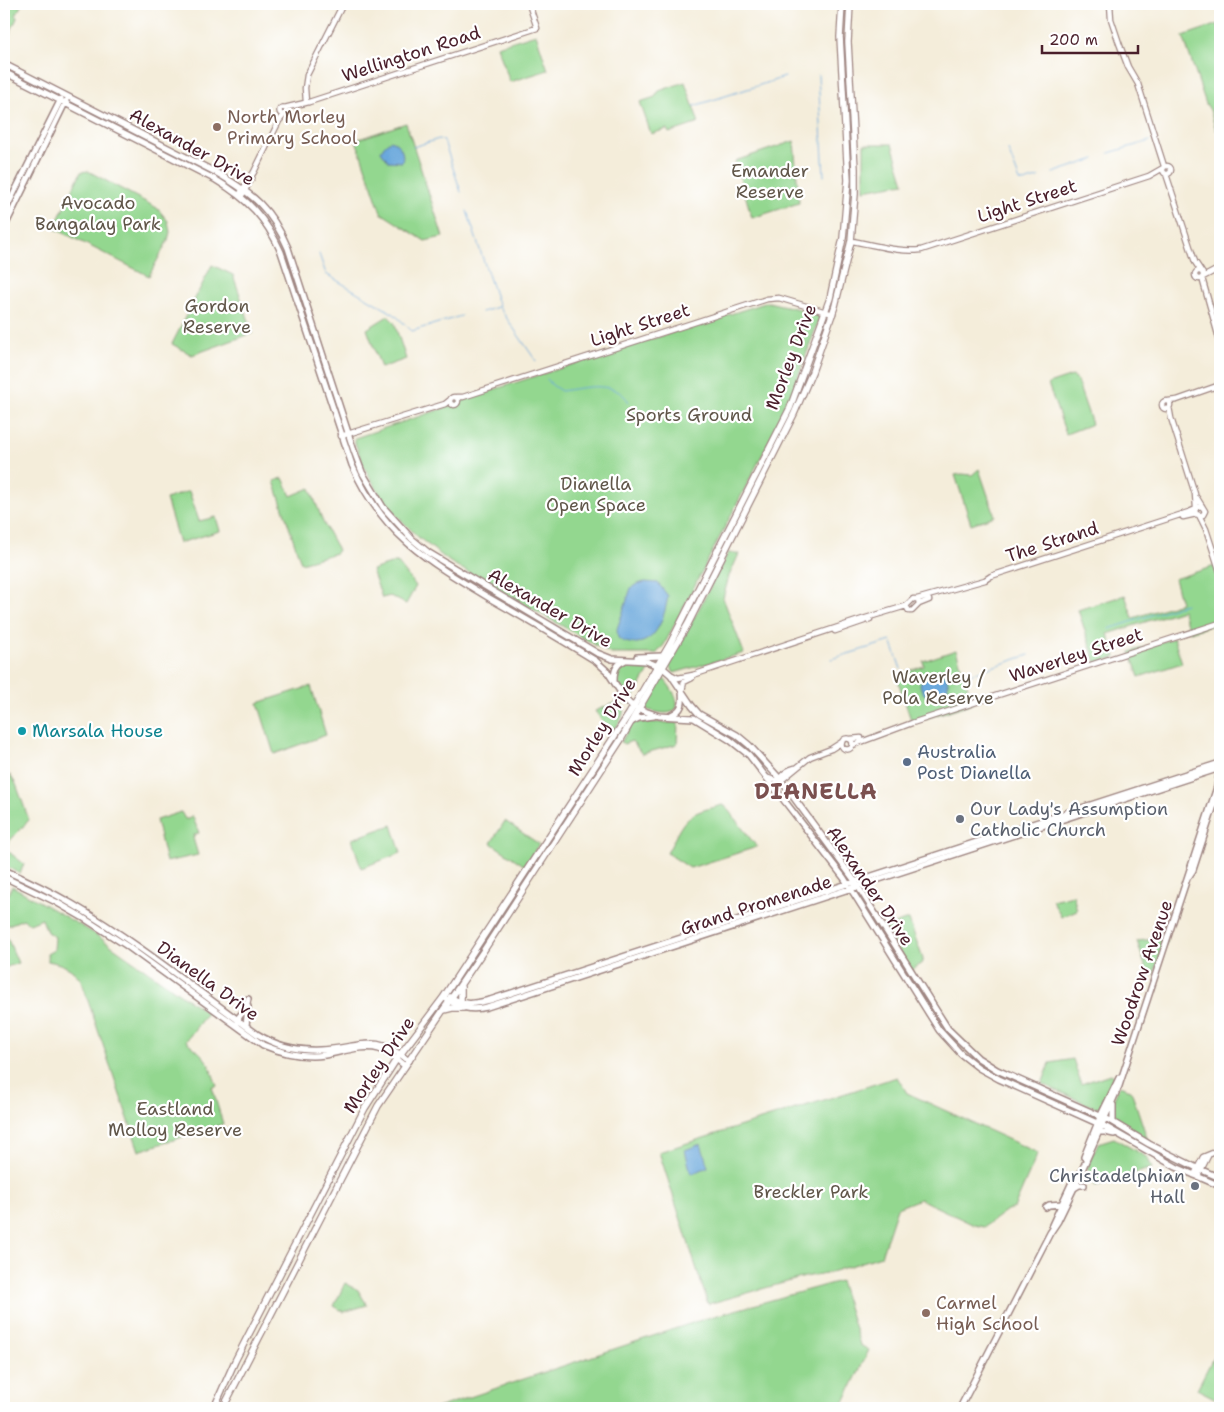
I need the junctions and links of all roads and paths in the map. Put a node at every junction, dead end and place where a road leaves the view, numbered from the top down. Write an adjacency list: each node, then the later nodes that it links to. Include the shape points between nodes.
1 (343, 4): 8 (street)
2 (530, 4): 13 (street, Wellington Road, via 537,28)
3 (842, 4): 25 (highway, Morley Drive, via 840,37 848,187 843,238)
4 (850, 4): 22 (highway, Morley Drive, via 848,42 855,169)
5 (1110, 4): 17 (street, via 1119,43 1138,84)
6 (4, 64): 11 (main road, Alexander Drive)
7 (4, 72): 10 (main road, Alexander Drive)
8 (306, 84): 9 (street); 13 (street)
9 (305, 91): 13 (street); 14 (street)
10 (50, 95): 12 (main road, Alexander Drive); 16 (main road)
11 (66, 96): 12 (main road); 18 (main road, Alexander Drive)
12 (62, 102): 15 (main road, Alexander Drive); 16 (main road)
13 (308, 102): 14 (street, Wellington Road)
14 (295, 105): 18 (street, Wellington Road, via 283,112)
15 (79, 110): 16 (main road, via 68,108); 19 (main road, Alexander Drive)
16 (57, 113): 20 (main road); 21 (main road)
17 (1166, 170): 22 (street, Light Street, via 921,250); 24 (street)
18 (244, 189): 19 (street); 29 (main road, Alexander Drive, via 270,216 288,248)
19 (240, 196): 30 (main road, Alexander Drive, via 265,221 281,252)
20 (4, 213)
21 (4, 228)
22 (850, 241): 26 (highway, Morley Drive)
23 (1219, 269): 24 (street)
24 (1200, 275): 27 (street)
25 (825, 312): 26 (street, Light Street); 29 (street, Light Street, via 779,298 767,299 457,399 452,397 451,402); 35 (highway, Morley Drive, via 790,408)
26 (832, 314): 37 (highway, Morley Drive, via 794,414 696,609)
27 (1220, 342)
28 (1220, 385): 31 (street, via 1168,405)
29 (348, 434): 30 (street); 36 (main road, Alexander Drive, via 362,472 379,501 420,546 597,653 612,659)
30 (341, 436): 39 (main road, Alexander Drive, via 367,495 385,521 410,546 447,572 596,661)
31 (1199, 511): 32 (street); 33 (street, The Strand, via 986,582 918,601 912,610)
32 (1220, 572)
33 (907, 608): 38 (street, via 866,618 690,676 678,678); 40 (street, via 700,674 685,681)
34 (1220, 623): 44 (street, Waverley Street)
35 (662, 656): 36 (main road); 37 (highway, Morley Drive)
36 (629, 660): 37 (main road, Alexander Drive, via 646,661); 39 (main road, via 619,663)
37 (660, 667): 38 (main road, Alexander Drive); 41 (highway, Morley Drive)
38 (671, 675): 40 (main road, Alexander Drive)
39 (614, 681): 41 (main road, Alexander Drive)
40 (682, 691): 42 (main road, via 678,712); 53 (main road, Alexander Drive, via 699,714 743,739)
41 (636, 708): 42 (main road, Alexander Drive); 43 (highway, Morley Drive); 58 (highway, Morley Drive)
42 (662, 716): 43 (main road); 52 (main road, Alexander Drive, via 691,717 722,735 743,748)
43 (631, 722): 61 (highway, Morley Drive)
44 (870, 737): 45 (street, Waverley Street); 47 (street, Waverley Street)
45 (850, 739): 46 (street); 47 (street)
46 (842, 742): 48 (street); 49 (street)
47 (853, 745): 49 (street)
48 (832, 749): 49 (street); 53 (street, via 810,757)
49 (844, 749)
50 (1219, 766): 51 (main road, Grand Promenade); 54 (main road, Woodrow Avenue); 59 (main road, Grand Promenade)
51 (1209, 772): 54 (main road, via 1216,777); 59 (main road, Grand Promenade)
52 (767, 778): 53 (street); 55 (main road, Alexander Drive)
53 (780, 779): 55 (street); 59 (main road, Alexander Drive)
54 (1219, 788): 75 (main road, Woodrow Avenue)
55 (778, 791): 60 (main road, Alexander Drive)
56 (4, 870): 66 (main road, Dianella Drive, via 87,913)
57 (4, 877): 69 (main road, Dianella Drive, via 63,906 127,946)
58 (518, 884): 61 (highway); 63 (highway, Morley Drive)
59 (857, 884): 60 (main road, Grand Promenade); 77 (main road, Alexander Drive, via 945,1024 966,1048 997,1070)
60 (849, 886): 65 (main road, Grand Promenade, via 478,1004); 79 (main road, Alexander Drive, via 950,1044 979,1068 999,1079)
61 (524, 888): 62 (highway, Morley Drive)
62 (461, 985): 64 (highway, Morley Drive); 65 (highway)
63 (444, 996): 64 (main road); 72 (highway, Morley Drive)
64 (450, 1000): 65 (main road); 67 (highway, Morley Drive)
65 (462, 1005): 67 (highway)
66 (222, 1008): 68 (main road, via 236,1013); 70 (main road, Dianella Drive)
67 (444, 1010): 74 (highway, Morley Drive)
68 (245, 1011): 70 (main road); 71 (main road)
69 (225, 1018): 70 (main road); 71 (main road, Dianella Drive)
70 (238, 1020): 71 (main road)
71 (245, 1029): 72 (main road, Dianella Drive, via 273,1042 304,1050 379,1044); 73 (main road, Dianella Drive, via 264,1045 284,1052 322,1055 372,1048 386,1052)
72 (401, 1054): 73 (highway, Morley Drive); 74 (main road, Dianella Drive)
73 (396, 1060): 74 (main road, Dianella Drive); 92 (highway, Morley Drive, via 365,1108)
74 (407, 1064): 93 (highway, Morley Drive, via 378,1106)
75 (1121, 1076): 76 (main road, Woodrow Avenue); 77 (main road, Woodrow Avenue)
76 (1113, 1099): 77 (main road, Woodrow Avenue); 78 (main road)
77 (1102, 1118): 78 (main road, Alexander Drive); 79 (main road, Woodrow Avenue)
78 (1113, 1122): 83 (main road, Alexander Drive)
79 (1097, 1123): 80 (main road, Woodrow Avenue); 81 (main road, Alexander Drive); 89 (main road, Woodrow Avenue)
80 (1098, 1132): 81 (main road); 88 (main road, Woodrow Avenue)
81 (1122, 1136): 84 (main road, Alexander Drive)
82 (1220, 1150): 83 (street, via 1202,1159)
83 (1199, 1169): 84 (street); 85 (main road, Alexander Drive)
84 (1196, 1176): 87 (main road, Alexander Drive)
85 (1220, 1178)
86 (1084, 1185): 88 (main road)
87 (1220, 1186)
88 (1074, 1188): 91 (main road, Woodrow Avenue)
89 (1062, 1204): 90 (main road); 91 (main road, Woodrow Avenue)
90 (1046, 1207)
91 (1050, 1233): 94 (main road, Woodrow Avenue)
92 (214, 1408)
93 (223, 1408)
94 (960, 1408)

